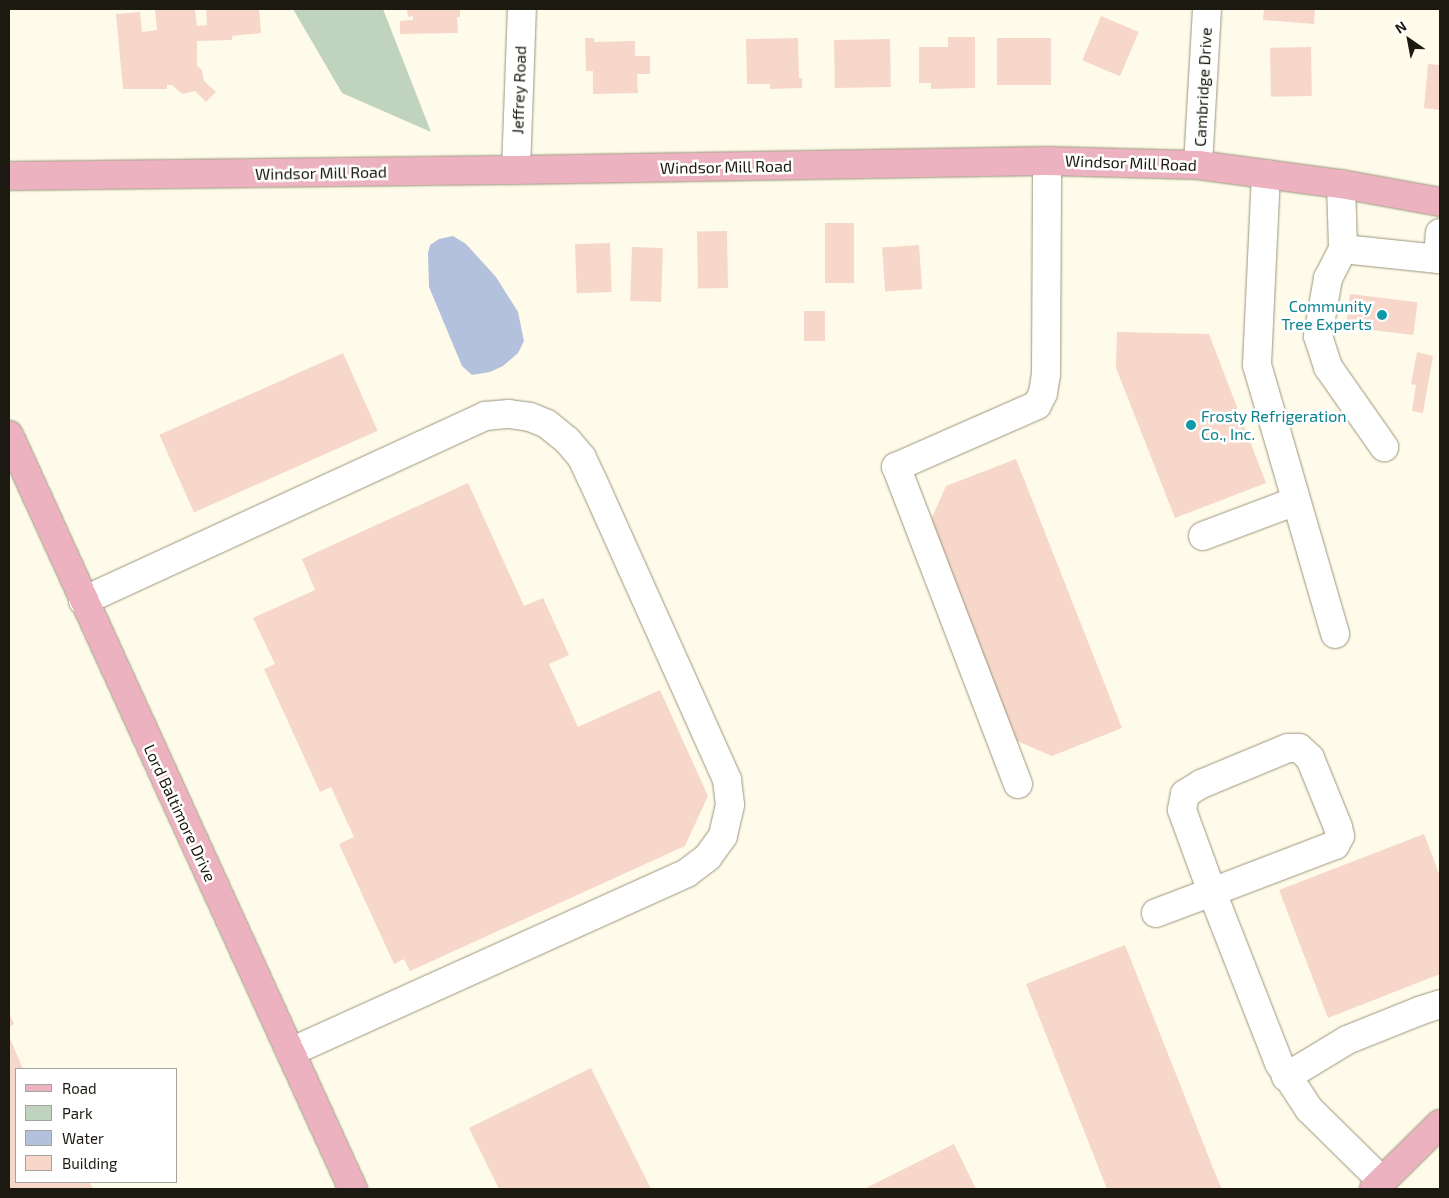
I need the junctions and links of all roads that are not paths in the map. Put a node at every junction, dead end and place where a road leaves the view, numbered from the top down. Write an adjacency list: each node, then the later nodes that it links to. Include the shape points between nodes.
1 (522, 9): 5 (street, Jeffrey Road)
2 (1207, 9): 4 (street, Cambridge Drive)
3 (1046, 161): 4 (main road, Windsor Mill Road); 5 (main road, Windsor Mill Road); 18 (street, via 1046,374 1043,393 1037,405 896,468)
4 (1198, 165): 6 (main road, Windsor Mill Road)
5 (516, 170): 7 (main road, Windsor Mill Road)
6 (1266, 174): 8 (main road, Windsor Mill Road); 14 (street, via 1257,365)
7 (9, 176)
8 (1341, 184): 9 (main road, Windsor Mill Road); 11 (street)
9 (1440, 202)
10 (1440, 233): 11 (street, via 1438,259)
11 (1343, 249): 13 (street, via 1328,278 1318,336 1328,367)
12 (9, 435): 16 (main road, Lord Baltimore Drive)
13 (1384, 447)
14 (1296, 501): 15 (street); 17 (street)
15 (1202, 536)
16 (83, 601): 22 (main road, Lord Baltimore Drive); 22 (street, via 485,416 509,414 547,424 582,458 592,479 727,780 730,805 722,836 708,856 687,873)
17 (1335, 634)
18 (1018, 784)
19 (1212, 892): 19 (street, via 1182,810 1185,794 1201,784 1288,748 1300,748 1310,758 1338,827 1340,836 1335,845); 20 (street); 23 (street, via 1278,1064)
20 (1156, 913)
21 (1440, 1004): 23 (street, via 1347,1040)
22 (290, 1052): 26 (main road, Lord Baltimore Drive)
23 (1286, 1077): 25 (street, via 1309,1109)
24 (1440, 1124): 25 (main road)
25 (1378, 1185)
26 (353, 1189)

